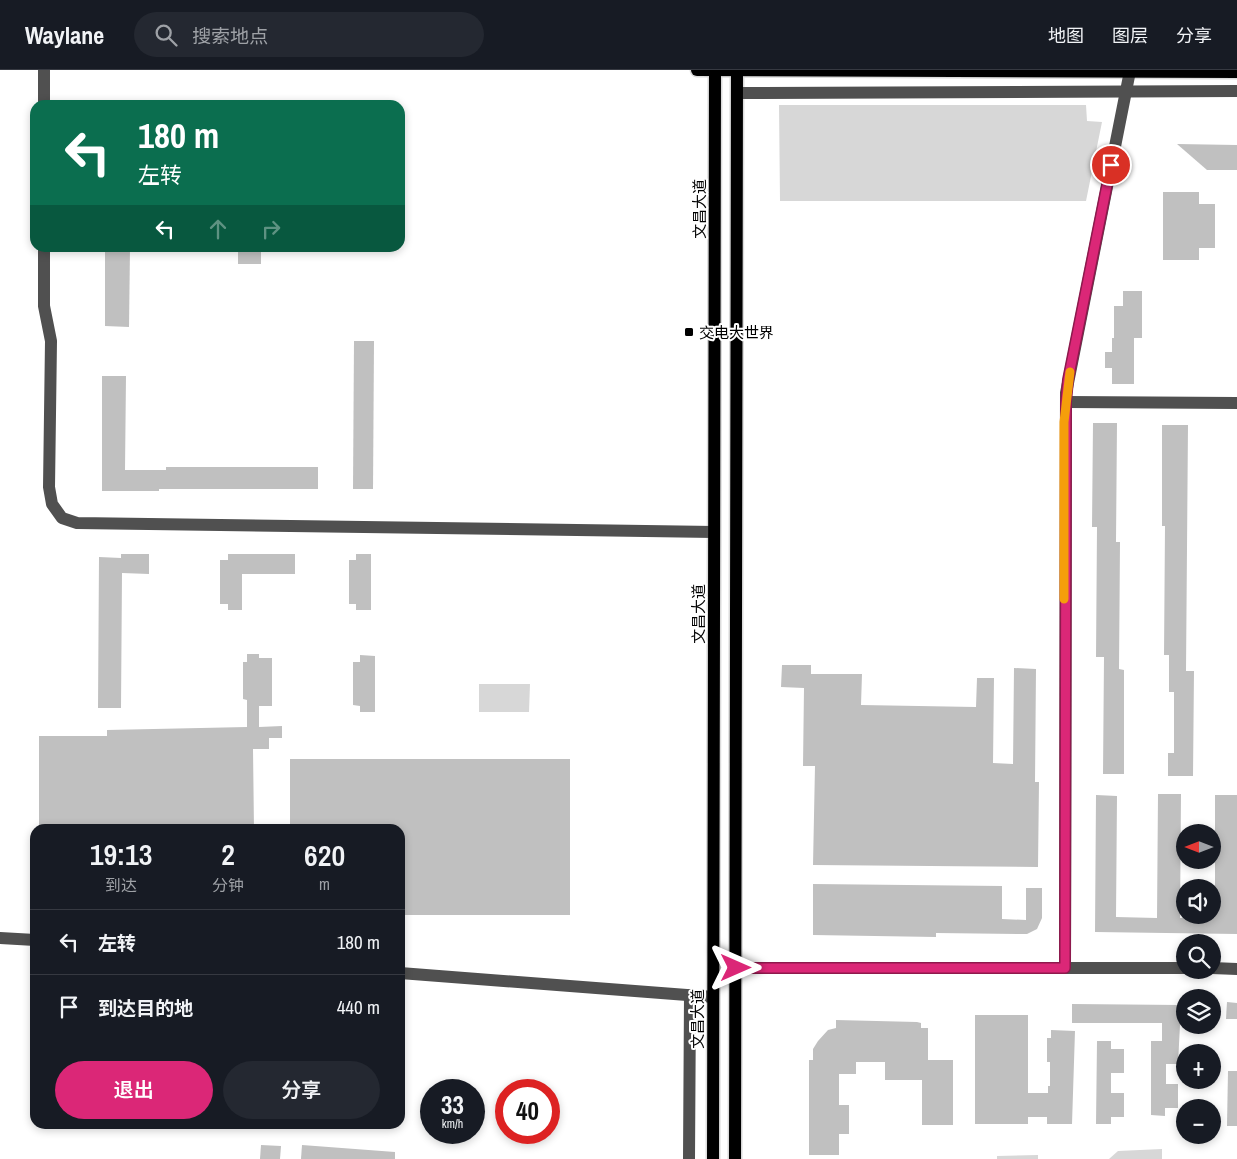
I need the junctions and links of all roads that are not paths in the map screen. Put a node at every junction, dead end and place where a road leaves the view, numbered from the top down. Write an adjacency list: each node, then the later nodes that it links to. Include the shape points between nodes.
1 (44, 70): 10 (street)
2 (697, 70): 3 (main road)
3 (715, 70): 4 (main road); 14 (main road, 文昌大道)
4 (737, 70): 5 (main road); 9 (main road)
5 (1130, 71): 6 (main road); 7 (street)
6 (1237, 72)
7 (1126, 90): 8 (street); 9 (street); 12 (street)
8 (1237, 91)
9 (737, 93): 17 (main road)
10 (44, 100)
11 (44, 252): 14 (street, via 44,306 50,341 49,487 52,504 62,518 86,523)
12 (1066, 402): 13 (street); 18 (street)
13 (1237, 403)
14 (714, 532): 24 (main road, 文昌大道)
15 (0, 938): 16 (street)
16 (30, 940)
17 (736, 968): 18 (street); 27 (main road)
18 (1065, 968): 19 (street)
19 (1176, 968)
20 (1221, 968): 21 (street)
21 (1237, 969)
22 (405, 973): 23 (street)
23 (690, 995): 24 (street); 25 (street)
24 (713, 997): 26 (main road, 文昌大道)
25 (688, 1159)
26 (713, 1159)
27 (735, 1159)

